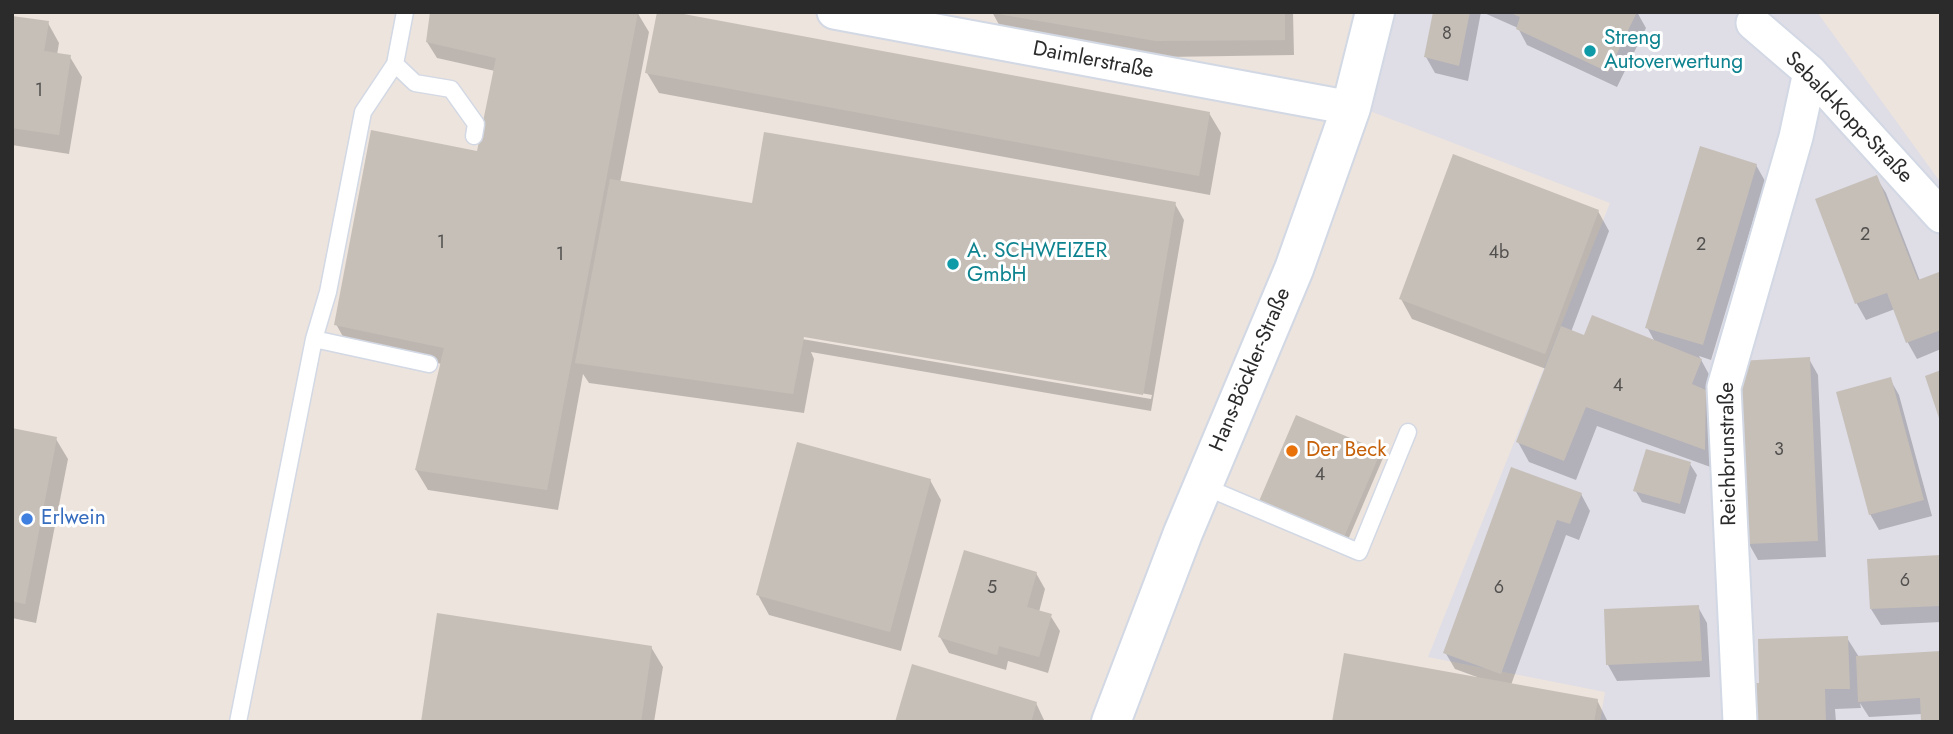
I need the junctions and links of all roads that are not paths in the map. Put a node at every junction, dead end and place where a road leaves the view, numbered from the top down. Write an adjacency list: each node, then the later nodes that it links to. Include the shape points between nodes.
1 (405, 12): 5 (lane)
2 (834, 12): 7 (street, Daimlerstraße)
3 (1375, 12): 7 (street, Hans-Böckler-Straße)
4 (1749, 16): 6 (street, Sebald-Kopp-Straße)
5 (396, 64): 8 (lane, via 415,83 451,89 476,124); 10 (lane, via 363,112 328,292)
6 (1810, 72): 9 (street, Sebald-Kopp-Straße); 16 (street, Reichbrunstraße, via 1796,137 1724,387)
7 (1351, 108): 13 (street, Hans-Böckler-Straße, via 1294,269)
8 (474, 136)
9 (1941, 216)
10 (314, 339): 11 (lane); 14 (lane)
11 (429, 364)
12 (1408, 432): 13 (lane, via 1359,552)
13 (1203, 486): 15 (street, Hans-Böckler-Straße)
14 (238, 722)
15 (1111, 722)
16 (1740, 722)

